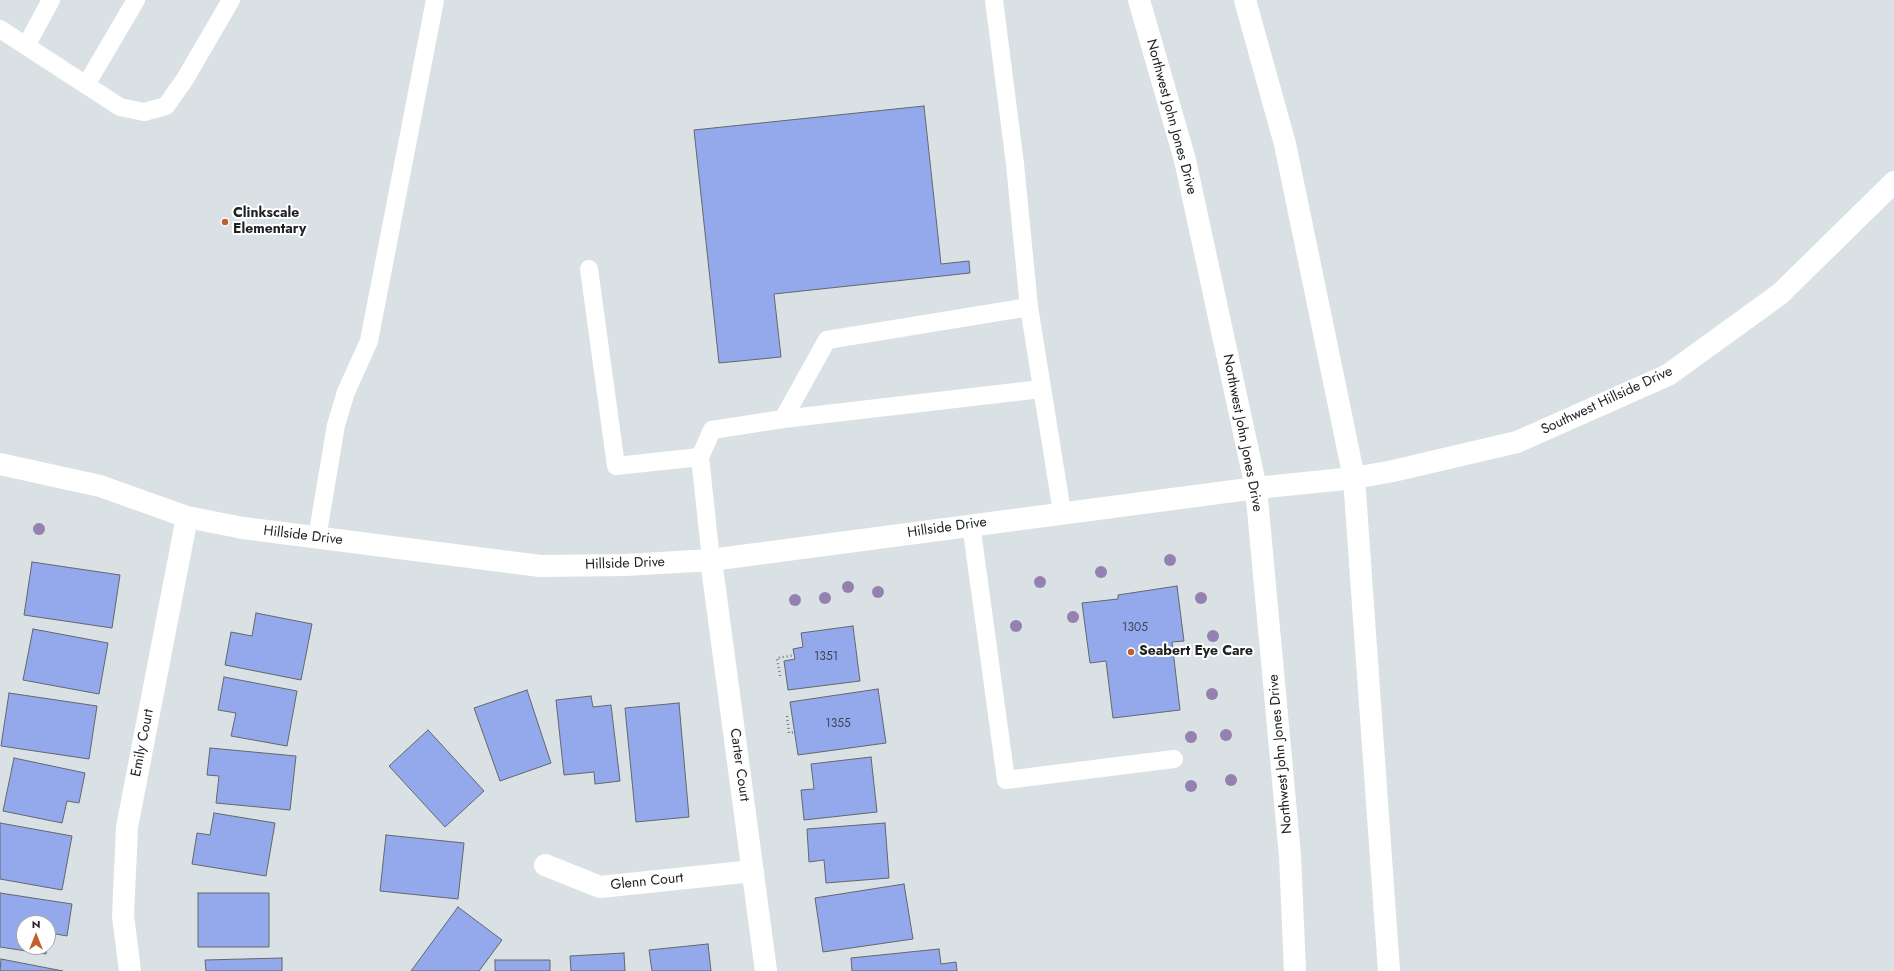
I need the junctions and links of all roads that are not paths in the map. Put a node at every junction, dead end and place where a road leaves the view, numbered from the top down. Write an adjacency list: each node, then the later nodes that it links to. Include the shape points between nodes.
1 (51, 0): 9 (lane)
2 (136, 0): 10 (lane)
3 (231, 0): 10 (lane, via 185,79 166,106 144,112 120,107)
4 (435, 0): 23 (lane, via 370,341 346,392 336,425)
5 (994, 0): 13 (lane, via 1016,164)
6 (1139, 0): 19 (street, Northwest John Jones Drive, via 1185,160)
7 (1245, 0): 18 (street, via 1285,144)
8 (0, 29): 9 (lane)
9 (26, 46): 10 (lane)
10 (86, 85)
11 (1894, 182): 18 (street, Southwest Hillside Drive, via 1780,294 1668,375 1517,442)
12 (589, 269): 16 (lane, via 616,466)
13 (1029, 308): 14 (lane); 15 (lane, via 827,340)
14 (1041, 389): 15 (lane); 20 (lane)
15 (783, 419): 16 (lane, via 712,430)
16 (700, 457): 24 (lane)
17 (0, 464): 21 (street, Hillside Drive, via 100,486)
18 (1354, 478): 19 (street, Southwest Hillside Drive); 31 (street)
19 (1256, 488): 20 (street, Hillside Drive); 30 (street, Northwest John Jones Drive, via 1290,856)
20 (1062, 512): 22 (street, Hillside Drive)
21 (187, 517): 23 (street, Hillside Drive); 28 (street, Emily Court, via 127,827 123,916)
22 (971, 524): 24 (street, Hillside Drive); 25 (lane, via 1006,780)
23 (317, 538): 24 (street, Hillside Drive, via 540,566)
24 (712, 560): 27 (street, Carter Court)
25 (1174, 759)
26 (545, 865): 27 (street, Glenn Court, via 600,887)
27 (753, 871): 29 (street, Carter Court)
28 (130, 971)
29 (766, 971)
30 (1294, 971)
31 (1389, 971)

